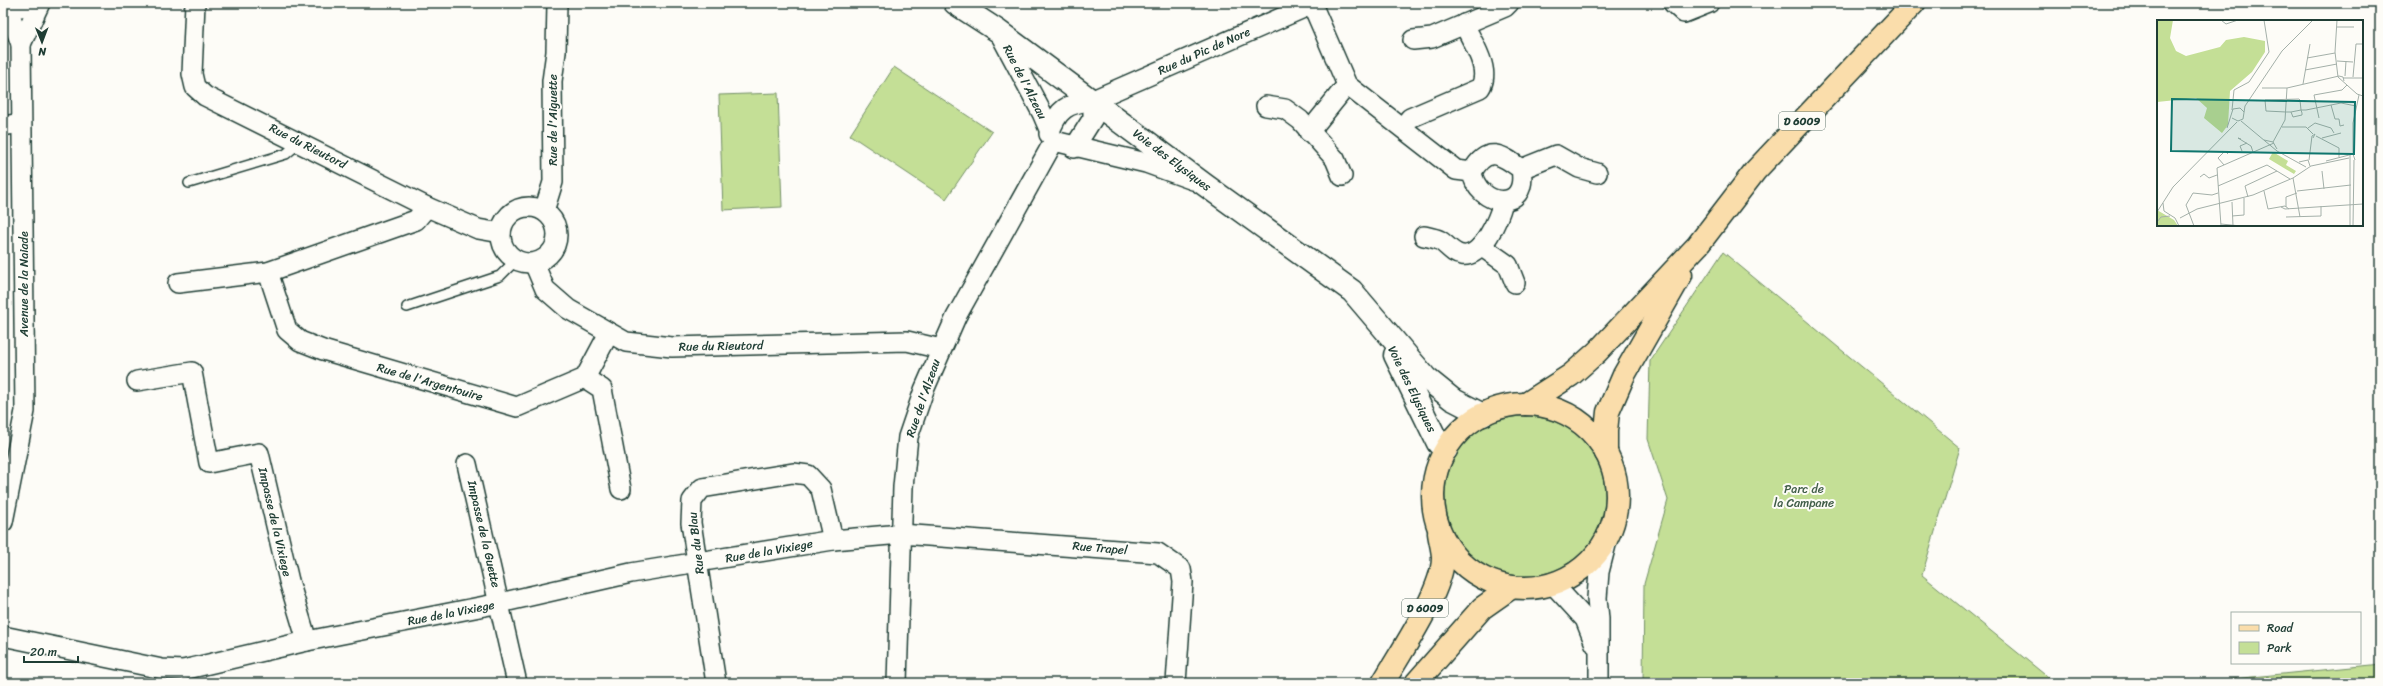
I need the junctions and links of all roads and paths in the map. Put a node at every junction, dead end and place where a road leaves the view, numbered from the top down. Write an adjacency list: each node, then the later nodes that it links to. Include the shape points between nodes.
1 (5, 3): 2 (street, via 18,6); 14 (street, Avenue de la Naiade)
2 (39, 3): 14 (street, Avenue de la Naiade)
3 (195, 3): 22 (street, Rue du Rieutord, via 192,74 195,87 205,96)
4 (557, 3): 32 (street, Rue de l'Aiguette, via 556,52 552,81 553,182)
5 (955, 3): 12 (street, Voie des Elysiques)
6 (1509, 3): 11 (street)
7 (1673, 3): 8 (street, via 1684,13)
8 (1709, 3)
9 (1914, 3): 35 (main road, D 6009, via 1755,171)
10 (1314, 4): 15 (street); 16 (street, Rue du Pic de Nore)
11 (1464, 24): 13 (street, via 1432,38); 19 (street, via 1485,72 1480,88 1410,118)
12 (998, 31): 16 (street, Voie des Elysiques); 21 (street, Rue de l'Alzeau, via 1042,113)
13 (1413, 40)
14 (21, 44): 18 (street, Avenue de la Naiade)
15 (1347, 85): 19 (street); 20 (street)
16 (1093, 100): 21 (street, Rue de l'Alzeau, via 1074,103 1059,112); 23 (street, via 1092,118); 29 (street, Voie des Elysiques)
17 (1266, 106): 20 (street, via 1285,109 1300,120)
18 (12, 124): 53 (street, Avenue de la Naiade, via 25,249 25,411)
19 (1403, 127): 25 (street, via 1456,170)
20 (1309, 132): 27 (street, via 1335,159)
21 (1052, 138): 23 (street); 44 (street, Rue de l'Alzeau)
22 (300, 142): 28 (lane, via 286,154); 31 (street, Rue du Rieutord)
23 (1074, 148): 29 (street, via 1146,163)
24 (1521, 169): 25 (street, via 1500,154 1487,155 1478,162); 26 (street, via 1556,154 1579,168); 30 (street, via 1522,189 1514,198)
25 (1472, 172): 30 (street, via 1473,181 1479,189 1494,200)
26 (1597, 173)
27 (1342, 176)
28 (189, 183)
29 (1205, 185): 42 (street, Voie des Elysiques, via 1352,291)
30 (1503, 202): 36 (street, via 1498,220)
31 (427, 207): 33 (street, Rue du Rieutord, via 478,229); 38 (street, via 416,220)
32 (544, 211): 33 (street, via 532,207 518,209 506,219); 37 (street, via 554,223 558,235 554,249 546,258)
33 (501, 233): 37 (street, via 502,244 508,255)
34 (1424, 236): 36 (street, via 1439,240 1463,256 1473,253)
35 (1698, 245): 47 (main road, D 6009, via 1597,352 1571,375); 50 (main road, D 6009, via 1624,375 1608,412)
36 (1481, 246): 40 (street, via 1508,265)
37 (525, 262): 41 (lane, via 500,276); 43 (street, Rue du Rieutord, via 545,289 568,310)
38 (268, 272): 39 (street); 45 (street, Rue de l'Argentouire, via 287,330 300,341 324,350 517,407)
39 (178, 283)
40 (1515, 283)
41 (407, 307)
42 (1380, 326): 48 (street, Voie des Elysiques, via 1426,378 1452,399); 49 (street, Voie des Elysiques, via 1427,416 1438,443)
43 (609, 333): 44 (street, Rue du Rieutord, via 626,342 672,347 907,341); 45 (street)
44 (941, 349): 56 (street, Rue de l'Alzeau, via 908,437)
45 (585, 378): 52 (street, via 602,389)
46 (137, 381): 63 (street, Impasse de la Vixiege, via 192,372 209,463 259,453 289,581)
47 (1526, 404): 48 (main road, via 1496,409); 50 (main road, via 1548,407 1570,416 1590,431)
48 (1483, 415): 49 (main road, via 1462,430)
49 (1446, 450): 54 (main road, via 1437,468 1433,488 1434,511)
50 (1606, 453): 55 (main road, via 1614,472 1617,491)
51 (467, 464): 61 (street, Impasse de la Guette)
52 (621, 489)
53 (3, 522)
54 (1438, 526): 60 (main road, via 1452,552 1468,569 1484,578); 69 (main road, D 6009, via 1443,558 1440,577 1427,605)
55 (1610, 533): 59 (main road, via 1599,551 1583,567); 64 (street, via 1600,572 1597,598)
56 (901, 534): 57 (street, Rue de la Vixiege); 67 (street, Rue de l'Alzeau); 68 (street, Rue Trapel, via 1158,553 1181,569 1184,582)
57 (833, 540): 58 (street, Rue de la Vixiege); 58 (street, Rue du Blau, via 821,489 808,475 793,473 709,486 702,488 692,502 691,523)
58 (697, 563): 61 (street, Rue de la Vixiege, via 631,573); 66 (street, Rue du Blau)
59 (1553, 584): 60 (main road, via 1535,588); 64 (street, via 1592,632)
60 (1512, 587): 70 (main road, via 1482,608)
61 (500, 603): 63 (street, Rue de la Vixiege); 65 (street, Impasse de la Guette)
62 (3, 636): 63 (street, Rue de la Vixiege, via 162,669 176,669)
63 (307, 641)
64 (1600, 661): 71 (street)
65 (517, 683)
66 (716, 683)
67 (897, 683)
68 (1176, 683)
69 (1382, 683)
70 (1416, 683)
71 (1599, 683)

